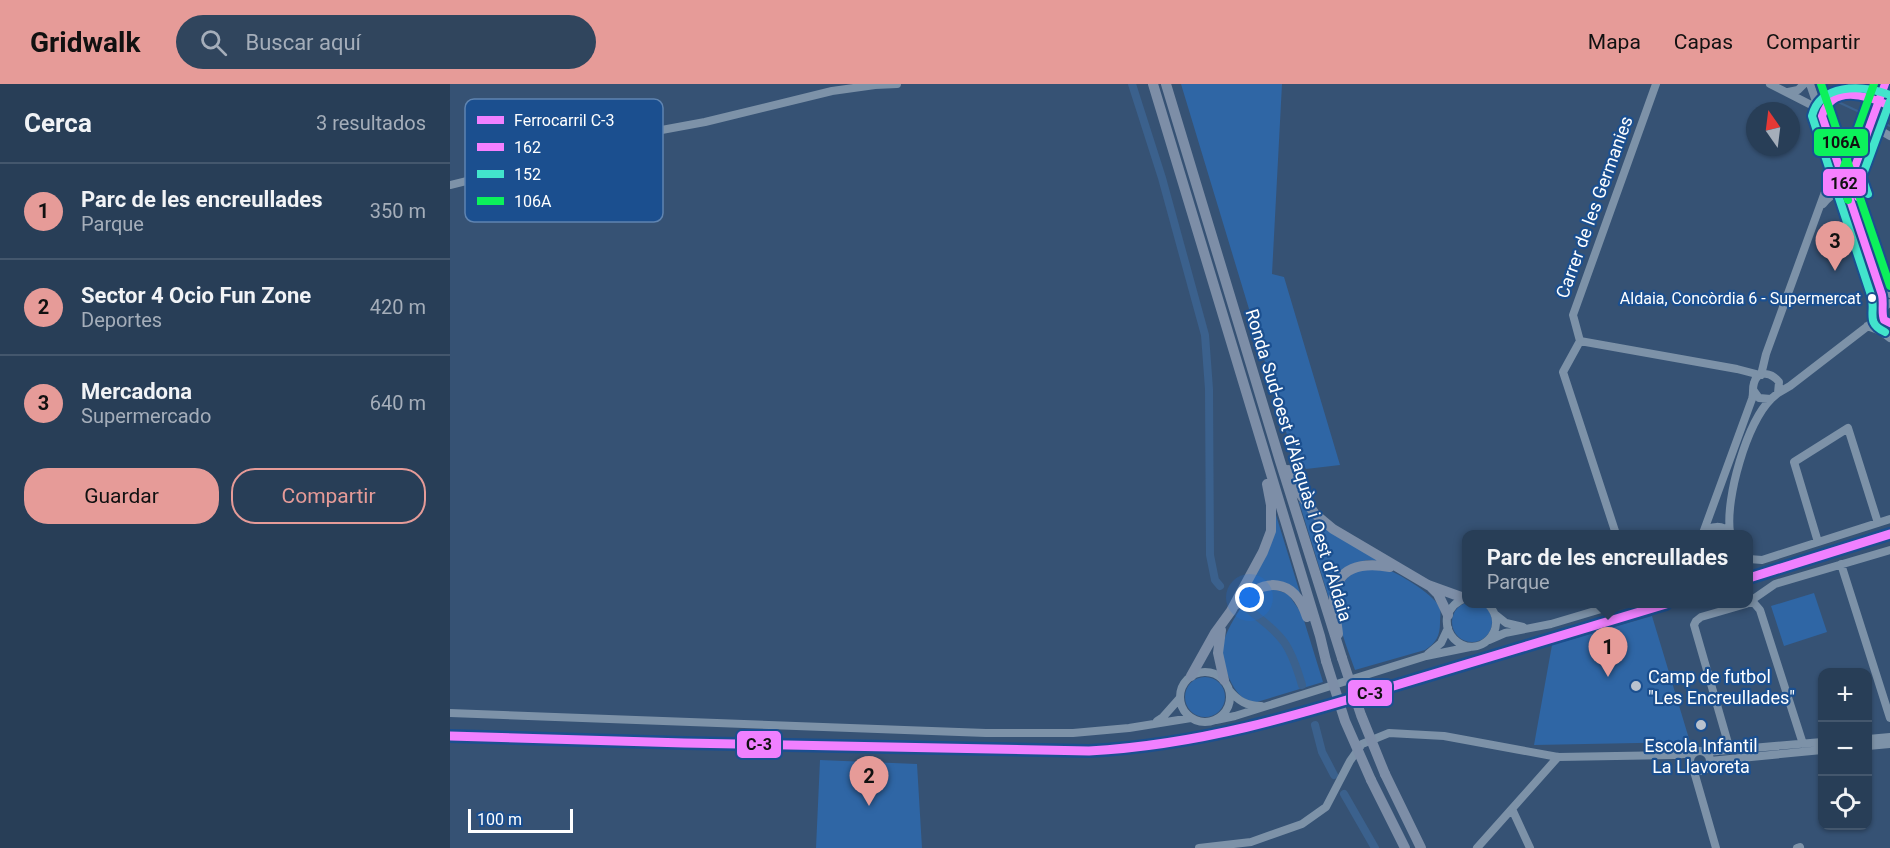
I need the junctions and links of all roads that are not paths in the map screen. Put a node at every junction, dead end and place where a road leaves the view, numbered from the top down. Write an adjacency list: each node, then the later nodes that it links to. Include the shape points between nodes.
1 (897, 84): 17 (street, via 832,91)
2 (1153, 84): 39 (main road, Ronda Sud-oest d'Alaquàs i Oest d'Aldaia)
3 (1166, 84): 38 (main road, Ronda Sud-oest d'Alaquàs i Oest d'Aldaia)
4 (1656, 84): 31 (street, Carrer de les Germanies, via 1573,315)
5 (1770, 84): 11 (street)
6 (1804, 84): 11 (street)
7 (1810, 84): 14 (street)
8 (1841, 84): 10 (street)
9 (1886, 84): 12 (street)
10 (1857, 91): 12 (street); 14 (street, via 1835,93); 16 (street, via 1867,99)
11 (1788, 92): 14 (street)
12 (1880, 101): 13 (street); 16 (street)
13 (1890, 106)
14 (1820, 112): 15 (street)
15 (1825, 126): 16 (street, via 1830,133 1845,139 1856,138); 19 (street)
16 (1870, 126): 18 (street); 20 (street)
17 (663, 130)
18 (1890, 136)
19 (1834, 153): 23 (street); 25 (street, via 1833,170)
20 (1852, 179): 23 (street); 26 (street)
21 (465, 181): 22 (street)
22 (450, 185)
23 (1846, 188): 24 (street); 25 (street)
24 (1851, 201): 25 (street, via 1837,198); 27 (street)
25 (1821, 207): 32 (street)
26 (1890, 294)
27 (1885, 307): 28 (street); 29 (street)
28 (1888, 323): 29 (street)
29 (1867, 326): 30 (street); 35 (street)
30 (1890, 338)
31 (1580, 341): 33 (street); 42 (street, via 1563,372)
32 (1766, 355): 33 (street, via 1758,363); 34 (street)
33 (1739, 369): 34 (street); 36 (street)
34 (1767, 376): 35 (street); 36 (street); 37 (street, via 1779,386)
35 (1798, 379): 37 (street)
36 (1754, 388): 37 (street, via 1759,398); 43 (street)
37 (1774, 396): 46 (street, via 1748,436 1729,507)
38 (1280, 461): 51 (main road, via 1315,514); 69 (main road, Ronda Sud-oest d'Alaquàs i Oest d'Aldaia)
39 (1268, 466): 60 (main road, via 1270,531); 70 (main road, Ronda Sud-oest d'Alaquàs i Oest d'Aldaia)
40 (1890, 519): 41 (street)
41 (1878, 522): 47 (street); 47 (street, via 1848,428 1794,462)
42 (1615, 530)
43 (1704, 530)
44 (1706, 530): 45 (street, via 1716,526)
45 (1727, 530)
46 (1731, 530)
47 (1818, 542): 49 (street, via 1759,561)
48 (1890, 550): 50 (street)
49 (1753, 559)
50 (1841, 564): 54 (street, via 1775,584); 77 (street)
51 (1400, 569): 52 (main road); 69 (main road, via 1366,564 1349,571 1340,581 1334,599)
52 (1428, 585): 53 (main road); 61 (main road, via 1438,594)
53 (1462, 597)
54 (1753, 599)
55 (1462, 600): 61 (street)
56 (1753, 604): 82 (street, via 1760,610)
57 (1491, 608): 62 (street)
58 (1602, 608): 64 (street)
59 (1731, 608): 85 (street, via 1701,617 1694,625)
60 (1231, 611): 63 (main road); 70 (main road, via 1256,588 1284,588 1303,605)
61 (1448, 615): 65 (street)
62 (1496, 615): 64 (street); 66 (street, via 1496,628)
63 (1224, 622): 71 (main road); 72 (main road, via 1218,653)
64 (1527, 627): 66 (street)
65 (1448, 628): 67 (street, via 1456,641); 68 (street, via 1441,644)
66 (1489, 640): 67 (street)
67 (1470, 646): 68 (street)
68 (1426, 656): 74 (street)
69 (1342, 658): 98 (main road, Ronda Sud-oest d'Alaquàs i Oest d'Aldaia, bridge, via 1385,774)
70 (1326, 661): 97 (main road, Ronda Sud-oest d'Alaquàs i Oest d'Aldaia, bridge, via 1345,721)
71 (1191, 676): 72 (street, via 1212,673); 73 (street, via 1182,686)
72 (1227, 685): 74 (street, via 1248,705); 78 (street, via 1228,708)
73 (1179, 699): 76 (street); 79 (street, via 1164,717)
74 (1268, 706): 78 (street)
75 (450, 713): 79 (street, via 986,733 1073,733)
76 (1191, 718): 78 (street, via 1203,723); 79 (street)
77 (1890, 718)
78 (1216, 720)
79 (1148, 724)
80 (1872, 740): 83 (street)
81 (1818, 742): 82 (street)
82 (1803, 744): 85 (street)
83 (1890, 744): 84 (street)
84 (1872, 746)
85 (1730, 750): 87 (street)
86 (1818, 750): 91 (street)
87 (1706, 752): 88 (street); 91 (street)
88 (1693, 753): 89 (street); 92 (street)
89 (1674, 755): 90 (street); 92 (street)
90 (1558, 757): 94 (street); 95 (street, via 1444,736 1389,733 1362,744 1326,807 1302,824)
91 (1709, 764): 92 (street, via 1699,771); 93 (street)
92 (1691, 766): 93 (street)
93 (1698, 786): 101 (street)
94 (1512, 809): 99 (street); 100 (street)
95 (1252, 845): 96 (street)
96 (1199, 848)
97 (1405, 848)
98 (1421, 848)
99 (1477, 848)
100 (1530, 848)
101 (1716, 848)

